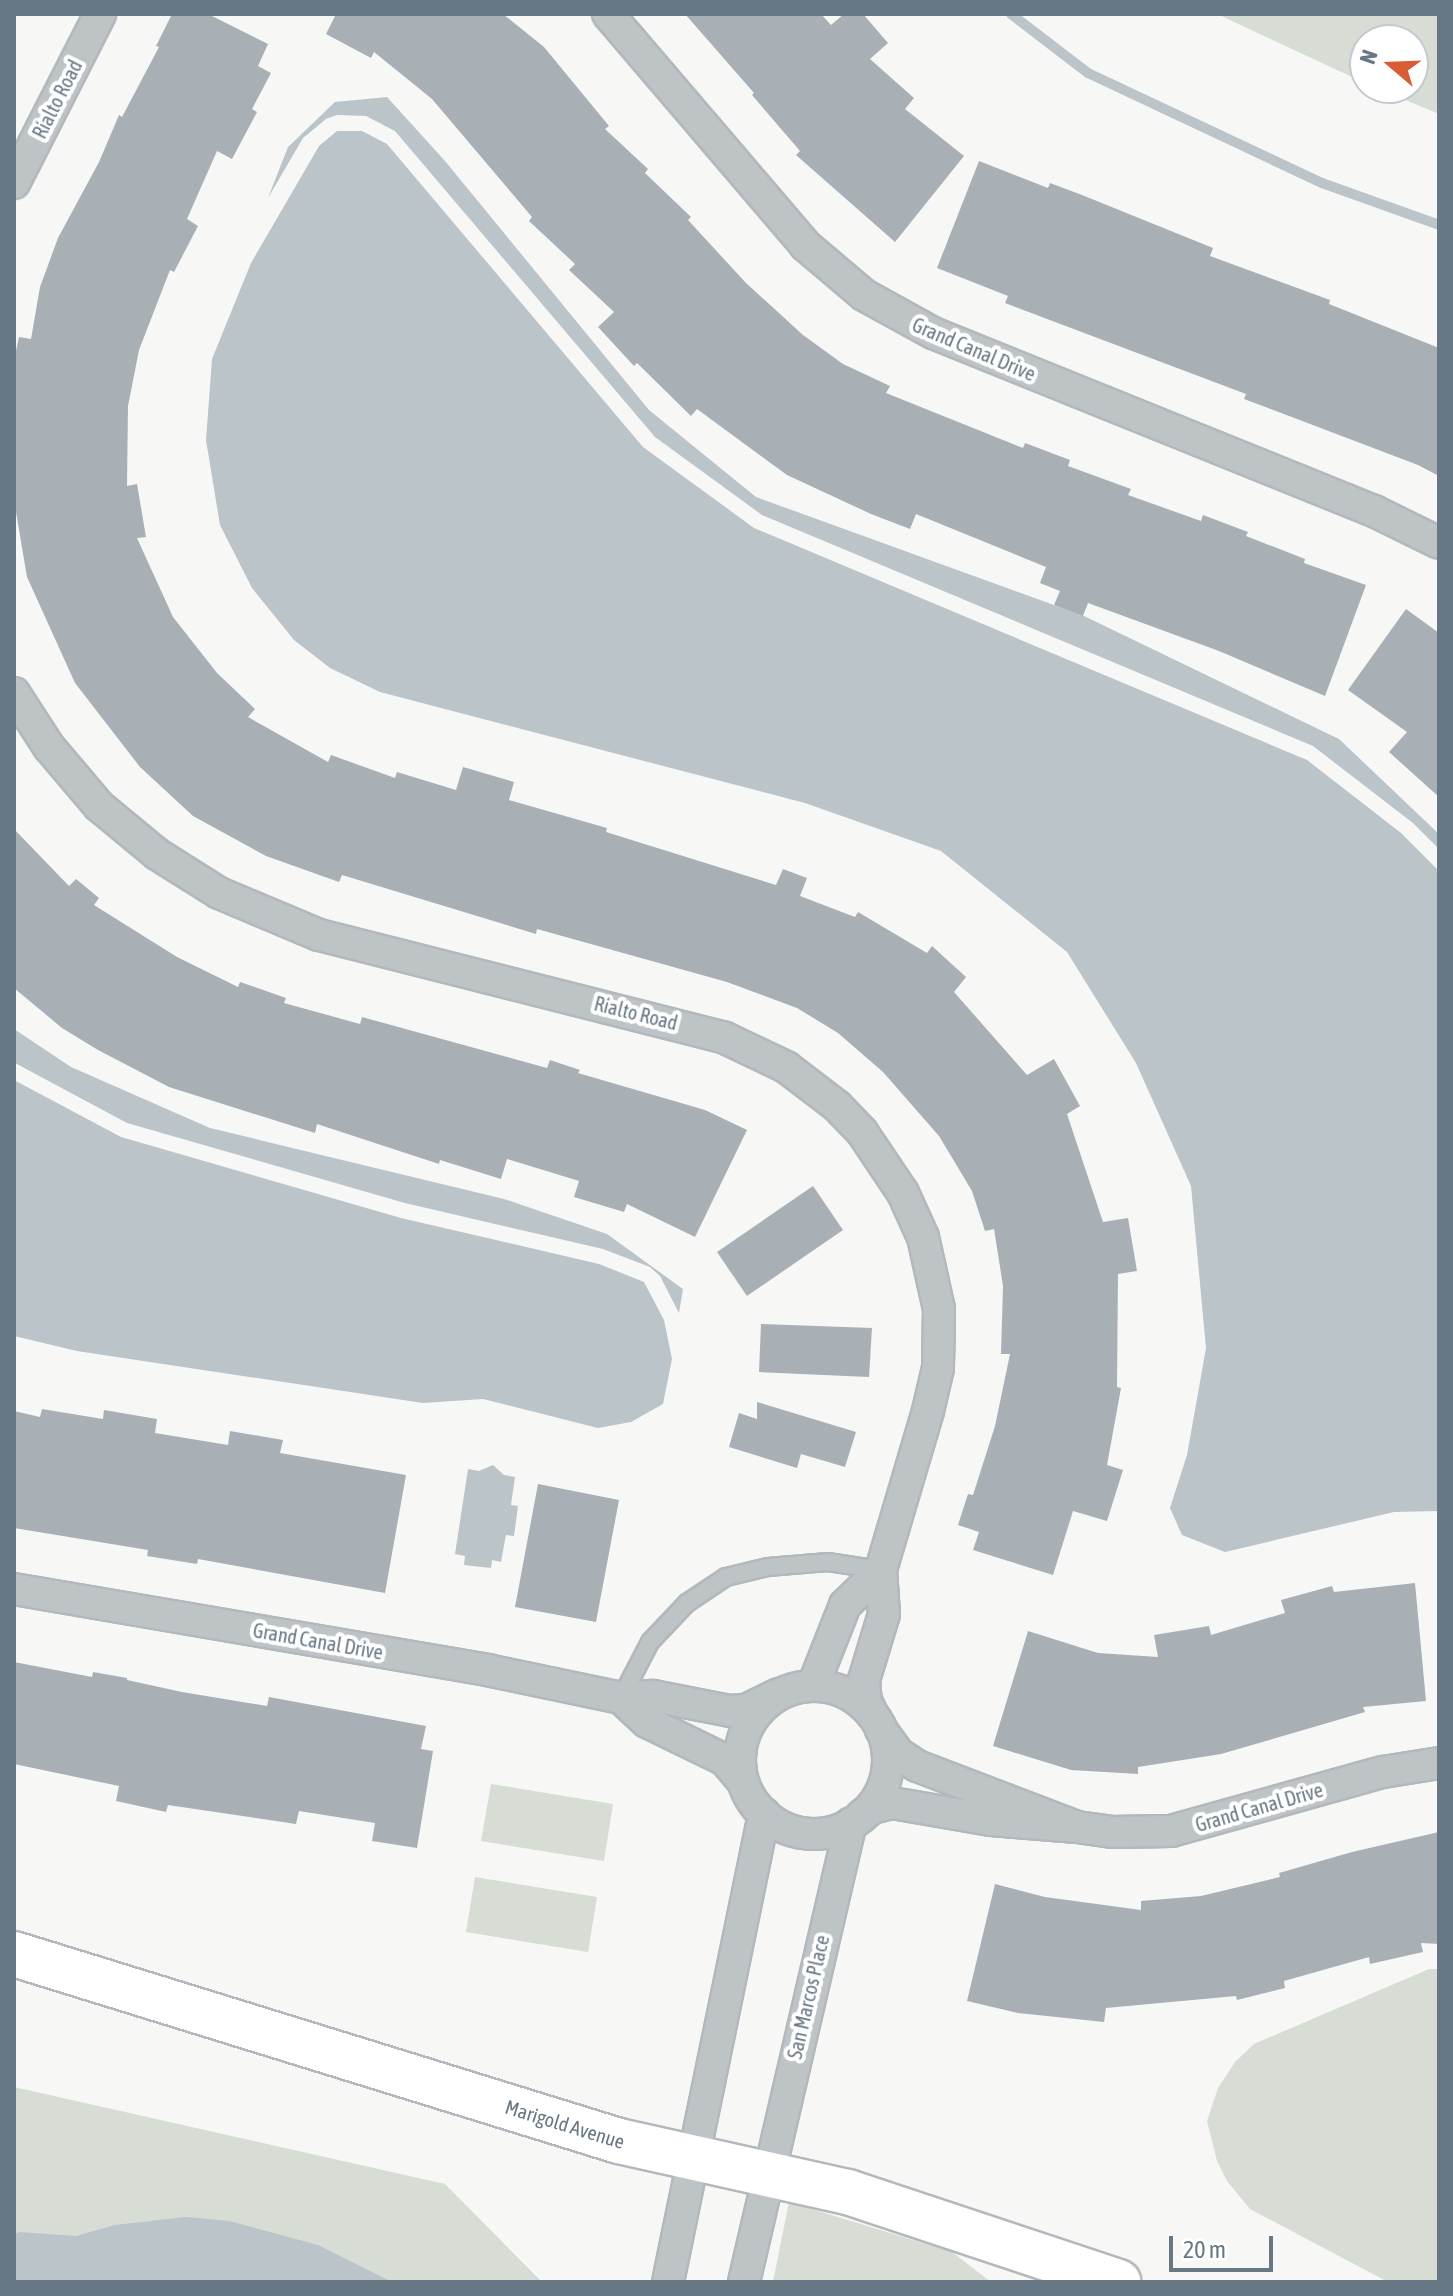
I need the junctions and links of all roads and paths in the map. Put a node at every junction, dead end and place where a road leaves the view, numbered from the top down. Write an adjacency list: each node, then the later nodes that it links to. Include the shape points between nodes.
1 (100, 14): 3 (street, Rialto Road)
2 (608, 14): 4 (street, Grand Canal Drive, via 805,245 864,295 933,333 1374,511)
3 (14, 183)
4 (1439, 543)
5 (14, 693): 6 (street, Rialto Road, via 49,747 99,806 157,854 229,899 319,935 723,1037 786,1067 837,1106 903,1193 923,1237 939,1309 938,1368)
6 (881, 1570): 8 (street, Rialto Road, via 845,1605); 10 (lane, via 828,1562 726,1577 687,1603 650,1642); 11 (street, Rialto Road, via 884,1614 864,1680)
7 (14, 1589): 10 (street, Grand Canal Drive)
8 (813, 1686): 9 (street); 11 (street, via 842,1691)
9 (779, 1694): 10 (street, Grand Canal Drive, via 746,1710 730,1711 653,1696); 13 (street, via 759,1709 745,1730)
10 (621, 1698): 13 (street, Grand Canal Drive, via 647,1722 725,1760)
11 (876, 1721): 15 (street, San Marcos Place, via 886,1745 884,1783); 16 (street, Grand Canal Drive, via 898,1753 917,1766)
12 (1439, 1763): 16 (street, Grand Canal Drive, via 1383,1772 1171,1831)
13 (742, 1780): 14 (street)
14 (764, 1814): 15 (street, via 788,1830 807,1834 826,1833); 18 (street)
15 (856, 1819): 16 (street, Grand Canal Drive, via 892,1803 991,1820); 19 (street, San Marcos Place)
16 (1077, 1827)
17 (14, 1954): 18 (main road, Marigold Avenue, via 619,2141)
18 (692, 2158): 19 (main road, Marigold Avenue); 20 (street)
19 (767, 2171): 21 (street, San Marcos Place); 22 (main road, Marigold Avenue, via 950,2223)
20 (668, 2282)
21 (744, 2282)
22 (1118, 2282)

